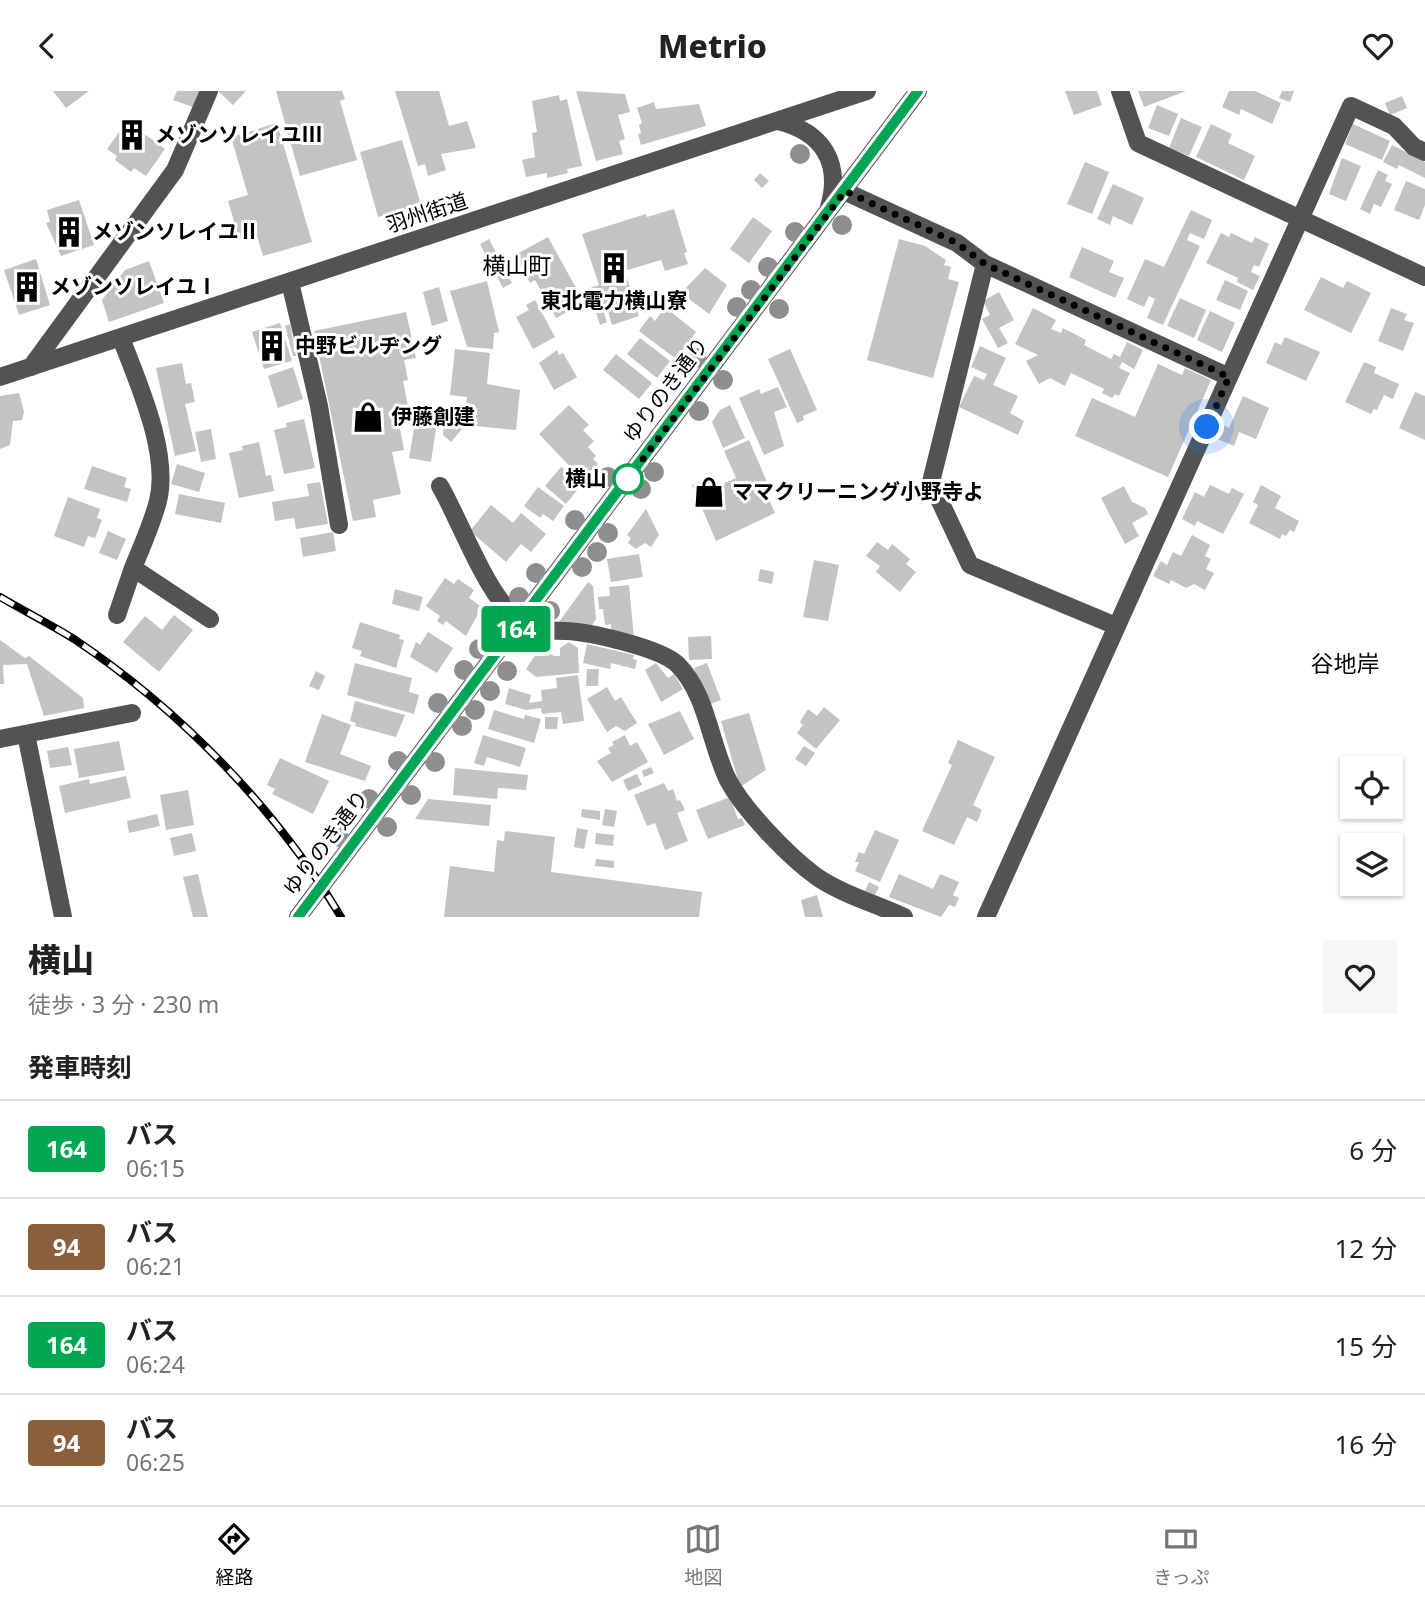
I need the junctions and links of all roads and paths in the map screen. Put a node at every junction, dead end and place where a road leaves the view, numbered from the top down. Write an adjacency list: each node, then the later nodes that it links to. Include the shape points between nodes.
1 (209, 91): 14 (street, via 175,170)
2 (867, 91): 5 (street, 羽州街道)
3 (918, 91): 7 (street, ゆりのき通り)
4 (1120, 91): 9 (street, via 1138,142)
5 (778, 121): 8 (street, via 808,132 829,158 835,175); 12 (street, 羽州街道)
6 (1425, 152): 9 (street, via 1394,126 1351,106)
7 (845, 191): 8 (street, ゆりのき通り); 10 (street, via 957,243)
8 (827, 214): 22 (street, ゆりのき通り)
9 (1300, 221): 11 (street); 16 (street)
10 (985, 264): 16 (street); 23 (street, via 931,482 970,565)
11 (1425, 277)
12 (290, 282): 13 (street, 羽州街道); 18 (street, via 319,406)
13 (121, 338): 14 (street, 羽州街道); 19 (street, via 146,404 162,471 159,500)
14 (31, 367): 15 (street, 羽州街道)
15 (0, 377)
16 (1229, 377): 23 (street)
17 (440, 486): 22 (street, via 496,593)
18 (339, 525)
19 (133, 568): 20 (street); 21 (street)
20 (117, 615)
21 (210, 619)
22 (521, 623): 28 (street, ゆりのき通り); 29 (street, via 637,647 677,664 702,709 728,779 744,803 818,878)
23 (1116, 626): 30 (street)
24 (132, 713): 25 (street)
25 (26, 734): 26 (street); 27 (street)
26 (0, 739)
27 (63, 917)
28 (298, 917)
29 (904, 917)
30 (986, 917)

